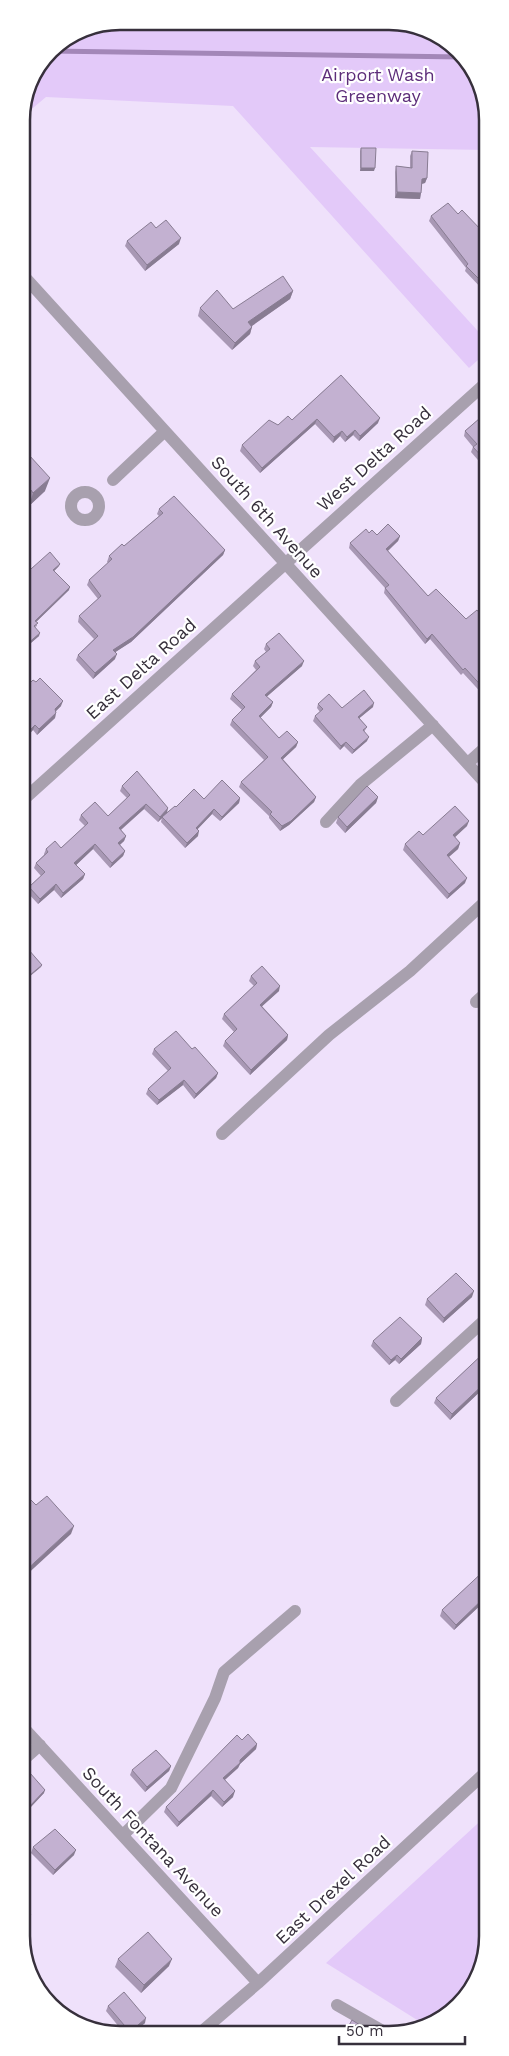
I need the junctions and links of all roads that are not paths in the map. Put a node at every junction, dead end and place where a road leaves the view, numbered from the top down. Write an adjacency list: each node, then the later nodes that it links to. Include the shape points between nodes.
1 (30, 283): 3 (street, South 6th Avenue)
2 (479, 389): 5 (street, West Delta Road)
3 (165, 431): 4 (street); 5 (street, South 6th Avenue)
4 (96, 497)
5 (284, 562): 6 (street, South 6th Avenue); 10 (street, East Delta Road)
6 (433, 725): 8 (street, South 6th Avenue); 11 (street, via 360,785)
7 (479, 753): 8 (street)
8 (468, 763): 9 (street, South 6th Avenue)
9 (479, 776)
10 (30, 793)
11 (326, 822)
12 (479, 907): 15 (street, via 410,971 329,1035)
13 (479, 999): 14 (street)
14 (476, 1002)
15 (222, 1134)
16 (479, 1325): 17 (street)
17 (396, 1401)
18 (295, 1611): 23 (street, via 224,1672 215,1698 171,1788)
19 (30, 1734): 20 (street, South Fontana Avenue)
20 (40, 1745): 21 (street); 23 (street, South Fontana Avenue)
21 (30, 1754)
22 (479, 1779): 24 (street, East Drexel Road)
23 (122, 1835): 24 (street, South Fontana Avenue)
24 (258, 1983): 26 (street, East Drexel Road)
25 (337, 2005): 27 (street)
26 (208, 2026)
27 (374, 2026)

